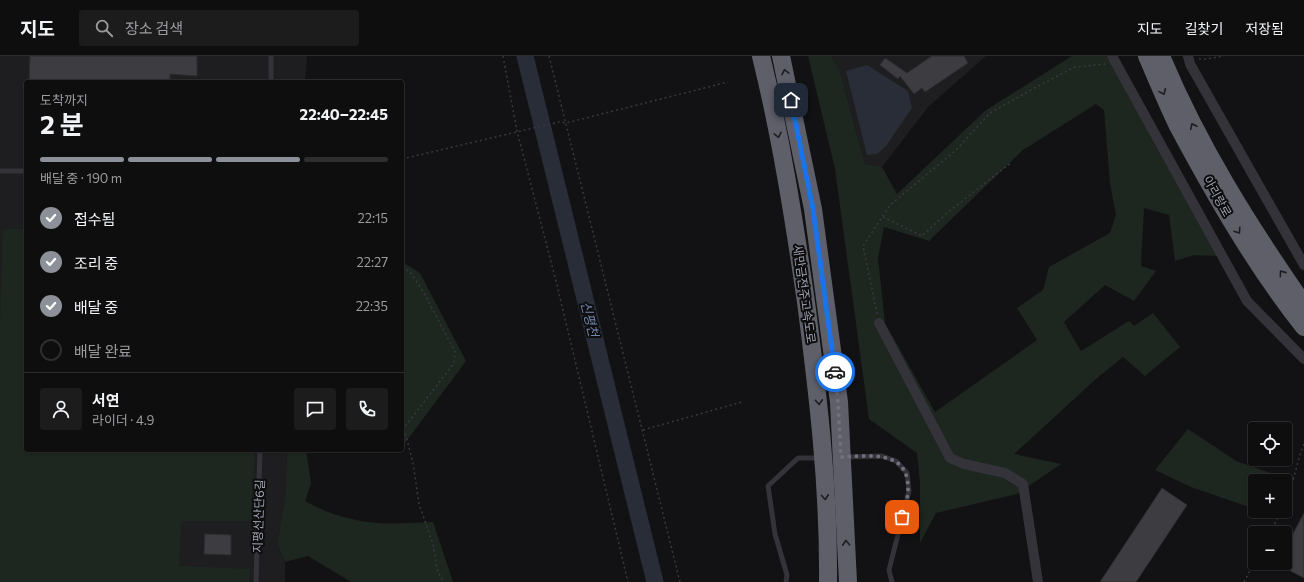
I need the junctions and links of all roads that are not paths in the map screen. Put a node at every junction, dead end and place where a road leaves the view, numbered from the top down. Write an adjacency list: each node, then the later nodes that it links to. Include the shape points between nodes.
1 (271, 56): 8 (lane)
2 (761, 56): 18 (highway, 새만금전주고속도로, one-way to 18, via 792,204 819,398)
3 (781, 56): 17 (highway, 새만금전주고속도로, one-way to 3, via 838,402 813,209)
4 (1147, 56): 14 (highway, 아리랑로, one-way to 14, via 1178,125 1233,223)
5 (1161, 56): 12 (highway, 아리랑로, one-way to 5, via 1260,243 1203,146)
6 (1188, 57): 11 (street)
7 (1114, 60): 15 (street, via 1247,301)
8 (270, 80)
9 (0, 171): 10 (lane)
10 (24, 172)
11 (1304, 265)
12 (1304, 305)
13 (879, 323): 24 (street, via 950,458 964,464 1005,473 1023,484)
14 (1304, 327)
15 (1304, 359)
16 (260, 452): 19 (lane, 지평선산단6길)
17 (841, 457): 22 (highway, 새만금전주고속도로, one-way to 17); 23 (lane, via 882,456 896,461 907,473 908,491 889,570)
18 (822, 458): 20 (lane, via 798,458 768,486 775,534 787,575); 21 (highway, 새만금전주고속도로, one-way to 21)
19 (256, 582)
20 (786, 582)
21 (828, 582)
22 (848, 582)
23 (892, 582)
24 (1038, 582)

